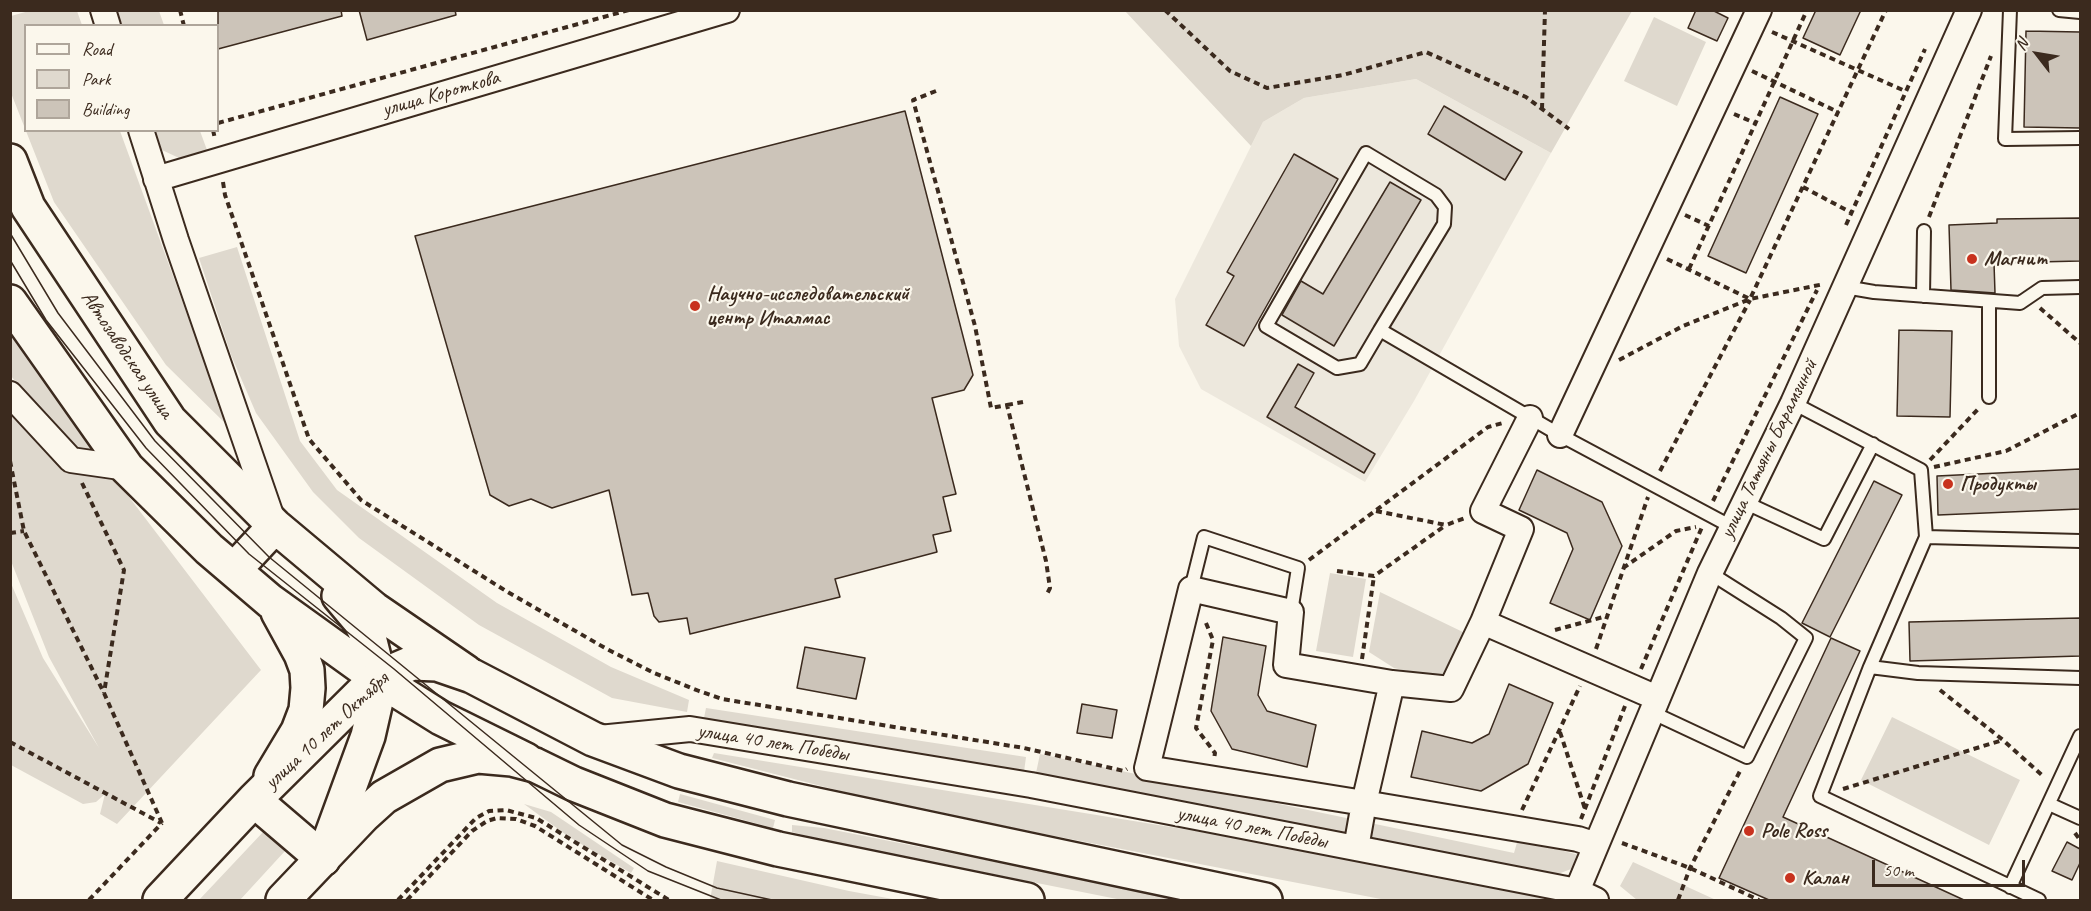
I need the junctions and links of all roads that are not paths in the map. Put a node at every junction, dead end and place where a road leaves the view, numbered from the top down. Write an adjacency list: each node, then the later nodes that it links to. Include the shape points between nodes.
1 (1969, 10): 12 (street, улица Татьяны Барамзиной)
2 (2010, 10): 8 (lane, via 2005,139)
3 (2059, 10): 5 (lane)
4 (720, 12): 10 (street, улица Короткова)
5 (2080, 12)
6 (1762, 20): 22 (street)
7 (142, 132): 10 (street)
8 (2080, 138)
9 (10, 161): 26 (main road, Автозаводская улица, via 28,207 170,421)
10 (156, 179): 26 (street)
11 (1924, 231): 14 (lane)
12 (1845, 287): 14 (lane); 20 (street, улица Татьяны Барамзиной)
13 (2080, 287): 15 (lane, via 2042,288 2020,303)
14 (1923, 296): 15 (lane)
15 (1989, 301): 19 (lane)
16 (10, 302): 24 (main road)
17 (1380, 330): 17 (lane, via 1444,224 1445,207 1436,195 1366,153 1266,326 1337,368 1360,364); 21 (lane)
18 (10, 394): 24 (street, via 71,460)
19 (1989, 397)
20 (1793, 403): 23 (lane); 25 (street, улица Татьяны Барамзиной)
21 (1530, 418): 22 (lane); 35 (street, via 1483,511 1521,529)
22 (1560, 435): 27 (lane)
23 (1873, 444): 25 (lane, via 1824,539); 28 (lane, via 1921,470)
24 (127, 468): 30 (main road)
25 (1744, 502): 27 (street, улица Татьяны Барамзиной)
26 (275, 526): 30 (main road); 37 (main road, Автозаводская улица, via 374,609); 38 (main road, via 360,621 373,649)
27 (1732, 527): 31 (street, улица Татьяны Барамзиной)
28 (1926, 537): 29 (lane); 36 (lane)
29 (2080, 541)
30 (234, 570): 33 (main road)
31 (1710, 573): 41 (street, улица Татьяны Барамзиной); 41 (lane, via 1806,638 1747,757)
32 (1191, 589): 34 (street); 34 (lane, via 1204,537 1298,568); 47 (street, via 1147,768)
33 (270, 601): 38 (main road); 46 (main road, via 301,654 309,688 298,730)
34 (1291, 612): 40 (street, via 1286,665)
35 (1483, 622): 40 (street, via 1450,689); 41 (street)
36 (1870, 667): 39 (lane, via 1918,673); 54 (lane, via 1820,796)
37 (472, 676): 38 (main road, улица 10 лет Октября, via 437,664 412,663); 43 (main road, улица 10 лет Октября)
38 (377, 678): 44 (main road, via 441,718); 46 (main road, улица 10 лет Октября); 53 (main road, via 368,736)
39 (2080, 678)
40 (1392, 683): 47 (street)
41 (1654, 705): 50 (street, улица Татьяны Барамзиной)
42 (2080, 736): 48 (lane)
43 (593, 739): 45 (main road, улица 40 лет Победы, via 679,771); 51 (street, улица 40 лет Победы, via 690,729 1031,785)
44 (535, 765): 52 (main road, via 665,820); 53 (main road, via 478,756 440,765 384,797)
45 (788, 799): 52 (main road); 59 (main road, улица 40 лет Победы)
46 (254, 800): 53 (main road); 56 (main road, улица 10 лет Октября)
47 (1364, 803): 50 (street); 51 (street)
48 (2049, 804): 49 (lane); 54 (lane)
49 (2080, 818)
50 (1596, 845): 55 (street, улица Татьяны Барамзиной)
51 (1356, 848): 55 (street, улица 40 лет Победы)
52 (778, 849): 58 (main road)
53 (323, 859): 57 (main road)
54 (2010, 887): 60 (lane)
55 (1587, 896)
56 (160, 900)
57 (283, 900)
58 (1027, 900)
59 (1265, 900)
60 (2039, 900)

